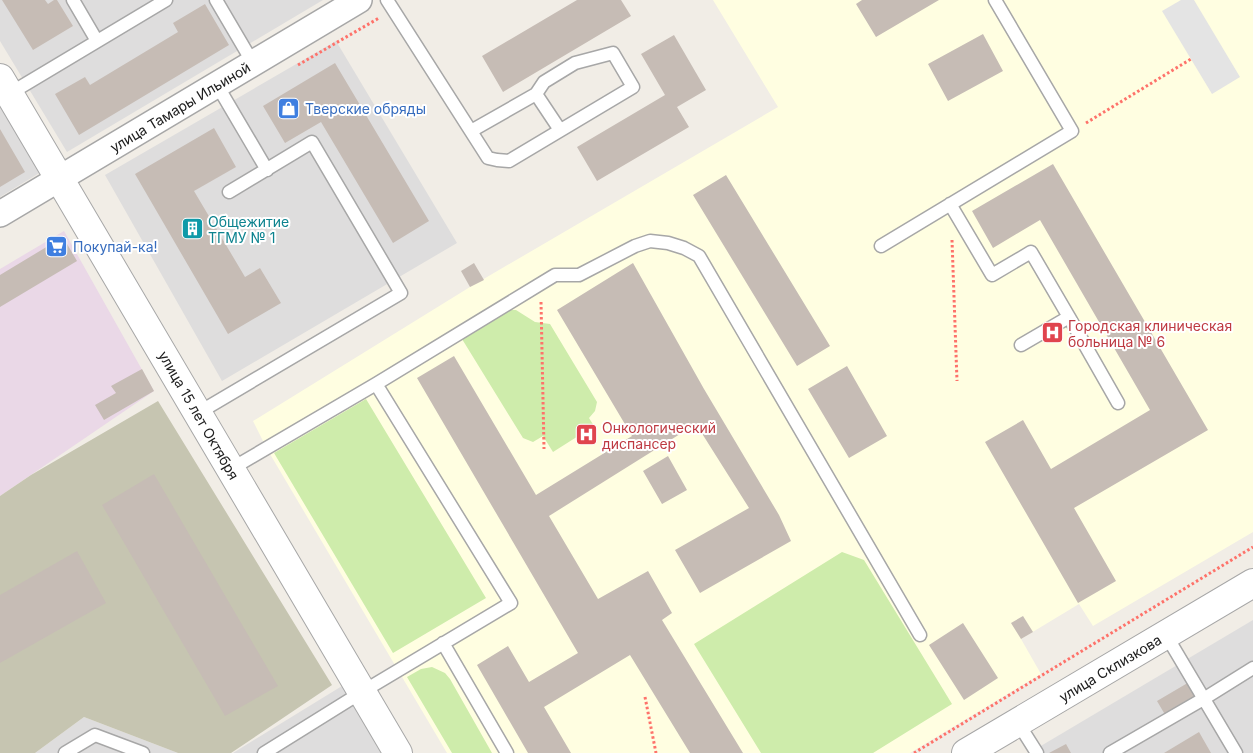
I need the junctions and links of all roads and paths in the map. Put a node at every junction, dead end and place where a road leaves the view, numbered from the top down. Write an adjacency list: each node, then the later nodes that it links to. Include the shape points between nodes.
1 (73, 0): 7 (lane)
2 (166, 0): 7 (lane)
3 (216, 0): 9 (lane)
4 (359, 0): 9 (street, улица Тамары Ильиной)
5 (387, 0): 14 (lane)
6 (995, 0): 15 (lane)
7 (97, 41): 11 (lane)
8 (1191, 59): 15 (path)
9 (253, 64): 10 (street, улица Тамары Ильиной)
10 (216, 85): 16 (lane); 17 (street, улица Тамары Ильиной)
11 (5, 86): 17 (street, улица 15 лет Октября)
12 (536, 94): 13 (lane); 13 (lane, via 544,82 575,63 613,53 633,87); 14 (lane)
13 (560, 130): 14 (lane, via 509,161 488,158)
14 (471, 131)
15 (1072, 131): 19 (lane)
16 (267, 170): 18 (lane); 28 (lane, via 312,142 401,293)
17 (60, 179): 20 (street, улица Тамары Ильиной); 28 (street, улица 15 лет Октября)
18 (229, 192)
19 (950, 204): 21 (lane); 23 (lane, via 992,275 1031,252); 25 (path)
20 (0, 214)
21 (881, 246)
22 (541, 284): 26 (lane); 29 (path); 33 (lane, via 555,275 579,275 650,241 668,243 699,256)
23 (1069, 317): 24 (lane); 27 (lane)
24 (1021, 345)
25 (957, 381)
26 (376, 384): 30 (lane); 35 (lane, via 511,603)
27 (1118, 404)
28 (198, 413): 30 (street, улица 15 лет Октября)
29 (544, 449)
30 (231, 469): 37 (street, улица 15 лет Октября)
31 (1253, 547): 47 (path)
32 (1253, 583): 34 (street, улица Склизкова)
33 (920, 635)
34 (1166, 635): 39 (lane); 40 (street, улица Склизкова)
35 (443, 643): 37 (lane); 45 (lane)
36 (1253, 668): 39 (lane)
37 (362, 692): 43 (lane); 44 (street, улица 15 лет Октября)
38 (645, 697): 46 (path)
39 (1205, 698): 50 (lane); 51 (lane)
40 (1018, 722): 48 (street, улица Склизкова); 49 (lane)
41 (65, 753): 42 (lane, via 95,735)
42 (143, 753)
43 (264, 753)
44 (398, 753)
45 (508, 753)
46 (656, 753)
47 (914, 753)
48 (966, 753)
49 (1037, 753)
50 (1110, 753)
51 (1236, 753)

